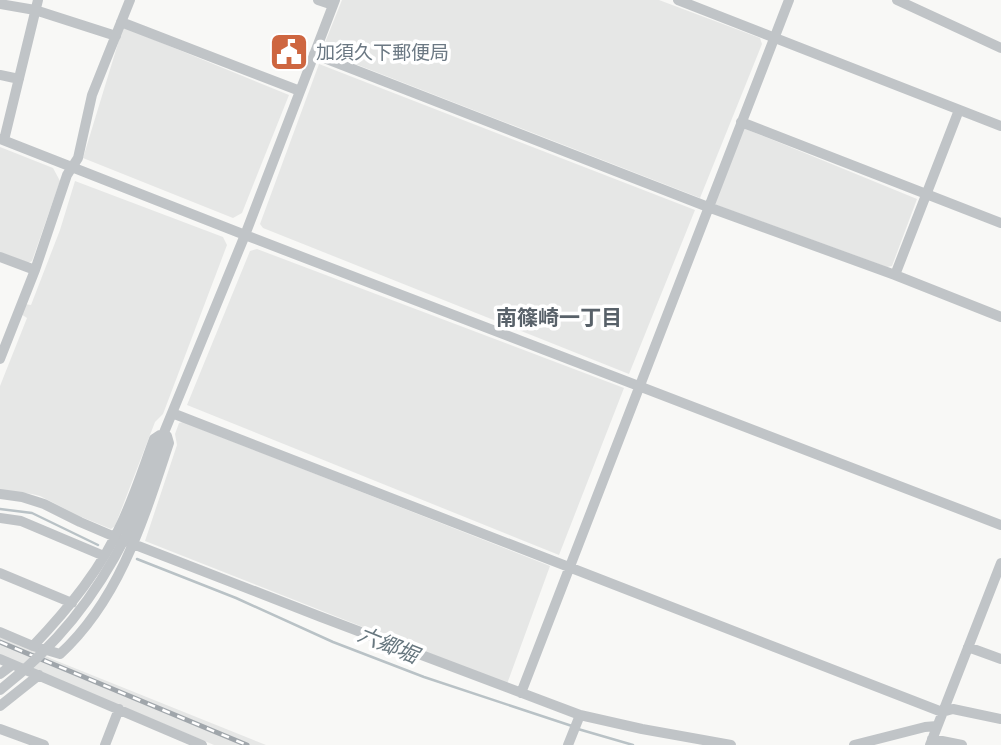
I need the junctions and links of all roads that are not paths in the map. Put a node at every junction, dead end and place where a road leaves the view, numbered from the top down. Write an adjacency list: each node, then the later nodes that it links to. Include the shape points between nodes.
1 (130, 0): 9 (street)
2 (318, 0): 6 (street)
3 (789, 0): 11 (street)
4 (897, 0): 12 (street)
5 (685, 1): 11 (street)
6 (334, 3): 13 (street)
7 (0, 4): 8 (street)
8 (37, 5): 10 (street); 15 (street)
9 (121, 22): 10 (street); 16 (street)
10 (116, 36): 21 (street, via 92,96)
11 (775, 38): 17 (street); 18 (street)
12 (1001, 48)
13 (314, 54): 16 (street); 23 (street)
14 (0, 75): 15 (street)
15 (19, 79): 20 (street)
16 (300, 91): 25 (street)
17 (959, 110): 19 (street); 22 (street)
18 (741, 122): 22 (street); 23 (street)
19 (1001, 126)
20 (2, 139): 21 (street)
21 (72, 167): 25 (street); 27 (street)
22 (925, 195): 24 (street); 28 (street)
23 (708, 207): 28 (street); 32 (street)
24 (1001, 223)
25 (245, 235): 32 (street); 33 (street)
26 (0, 257): 27 (street)
27 (35, 270): 30 (street)
28 (895, 275): 29 (street)
29 (1001, 317)
30 (3, 340): 31 (street)
31 (0, 359)
32 (639, 386): 37 (street); 42 (street)
33 (172, 413): 34 (street); 42 (street)
34 (163, 435): 38 (street, via 154,439); 39 (street, via 169,443); 55 (street, bridge, via 127,534 106,575 80,611)
35 (0, 494): 38 (street, via 44,504)
36 (0, 518): 40 (street, via 21,521)
37 (1001, 525)
38 (115, 537): 39 (street); 40 (street)
39 (133, 543): 48 (street, via 101,606 74,641 60,654); 56 (street)
40 (104, 556): 46 (street)
41 (1001, 563): 44 (street)
42 (569, 568): 56 (street); 59 (street)
43 (0, 573): 46 (street)
44 (989, 593): 45 (street); 49 (street)
45 (1001, 597)
46 (72, 603): 48 (street)
47 (0, 632): 48 (street)
48 (33, 646)
49 (968, 647): 51 (street); 59 (street)
50 (0, 659): 52 (street)
51 (1001, 659)
52 (12, 665): 53 (street); 54 (street)
53 (0, 674)
54 (39, 676): 57 (street); 58 (street)
55 (0, 690)
56 (521, 693): 60 (street)
57 (0, 706)
58 (119, 709): 66 (street); 67 (street)
59 (942, 712): 61 (street, via 953,709); 62 (street)
60 (580, 715): 68 (street); 69 (street)
61 (1001, 719)
62 (937, 726): 64 (street); 70 (street)
63 (0, 729): 65 (street)
64 (931, 742): 71 (street)
65 (44, 745)
66 (105, 745)
67 (202, 745)
68 (568, 745)
69 (731, 745)
70 (854, 745)
71 (962, 745)

